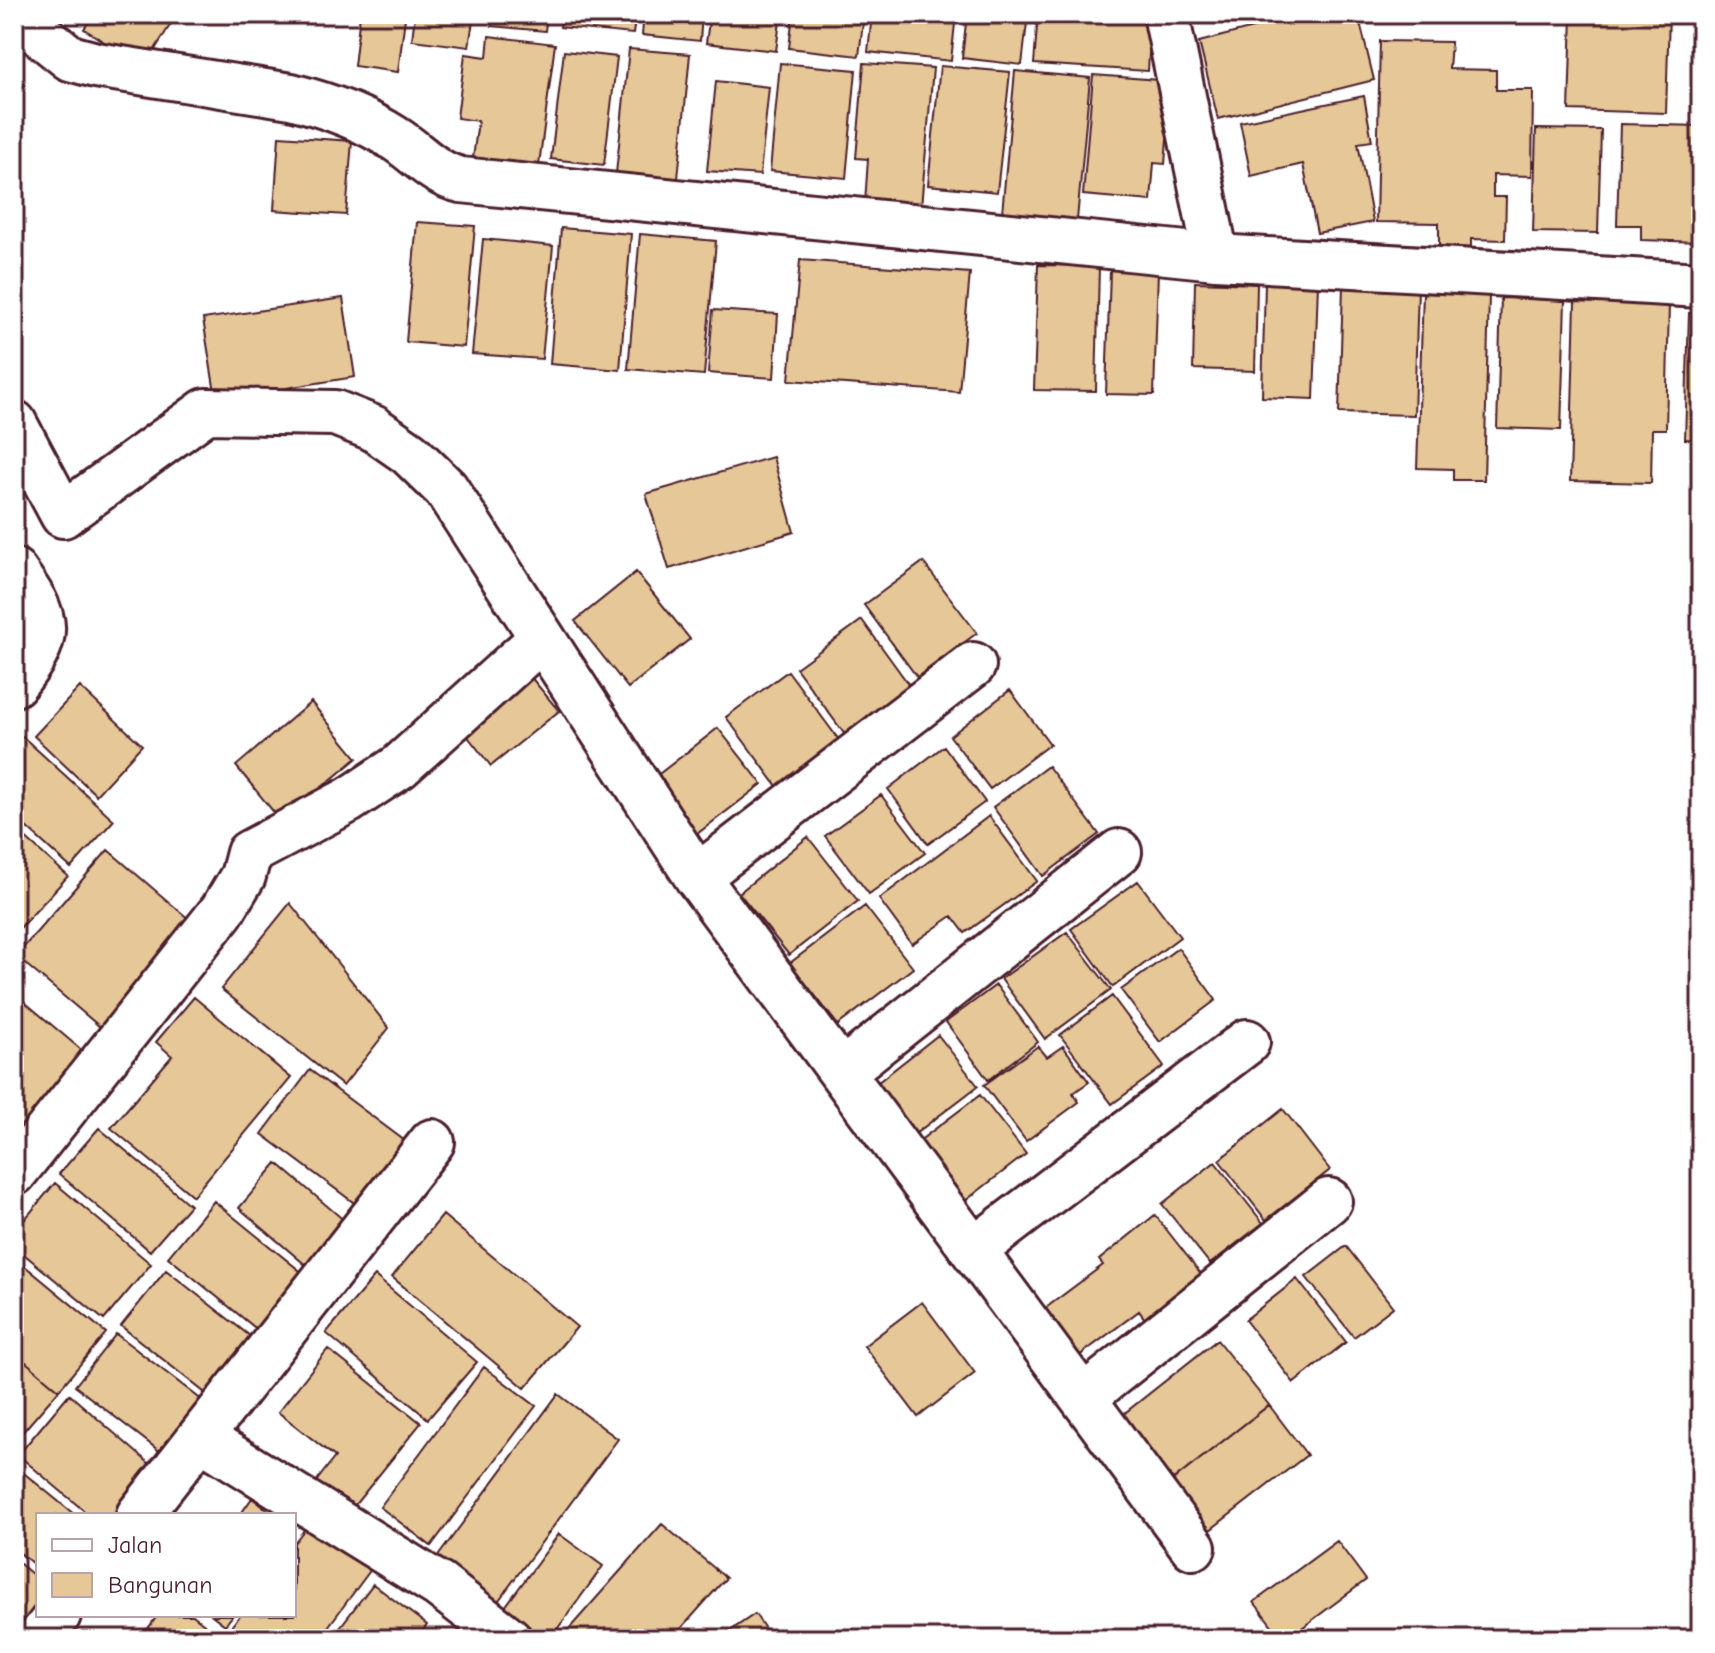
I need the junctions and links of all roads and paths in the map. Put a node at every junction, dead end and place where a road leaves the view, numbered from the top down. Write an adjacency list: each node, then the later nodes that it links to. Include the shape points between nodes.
1 (15, 14): 3 (street, via 70,58 320,103 379,129 446,177)
2 (1166, 14): 3 (street)
3 (1216, 257): 4 (street)
4 (1701, 285)
5 (15, 427): 7 (street, via 63,515 206,411 335,413 373,428 446,489)
6 (14, 571): 9 (street, via 35,600 43,627 33,660)
7 (542, 638): 11 (street); 15 (street, via 399,767 249,853 243,876 222,911)
8 (973, 665): 11 (street)
9 (14, 684)
10 (1119, 852): 13 (street)
11 (697, 877): 13 (street)
12 (1247, 1042): 17 (street)
13 (842, 1072): 17 (street)
14 (432, 1142): 19 (street)
15 (14, 1173)
16 (1329, 1201): 18 (street)
17 (974, 1250): 18 (street)
18 (1083, 1398): 21 (street)
19 (201, 1438): 20 (street); 24 (street, via 439,1585)
20 (141, 1513)
21 (1193, 1547)
22 (56, 1617): 23 (street)
23 (39, 1639)
24 (509, 1639)

